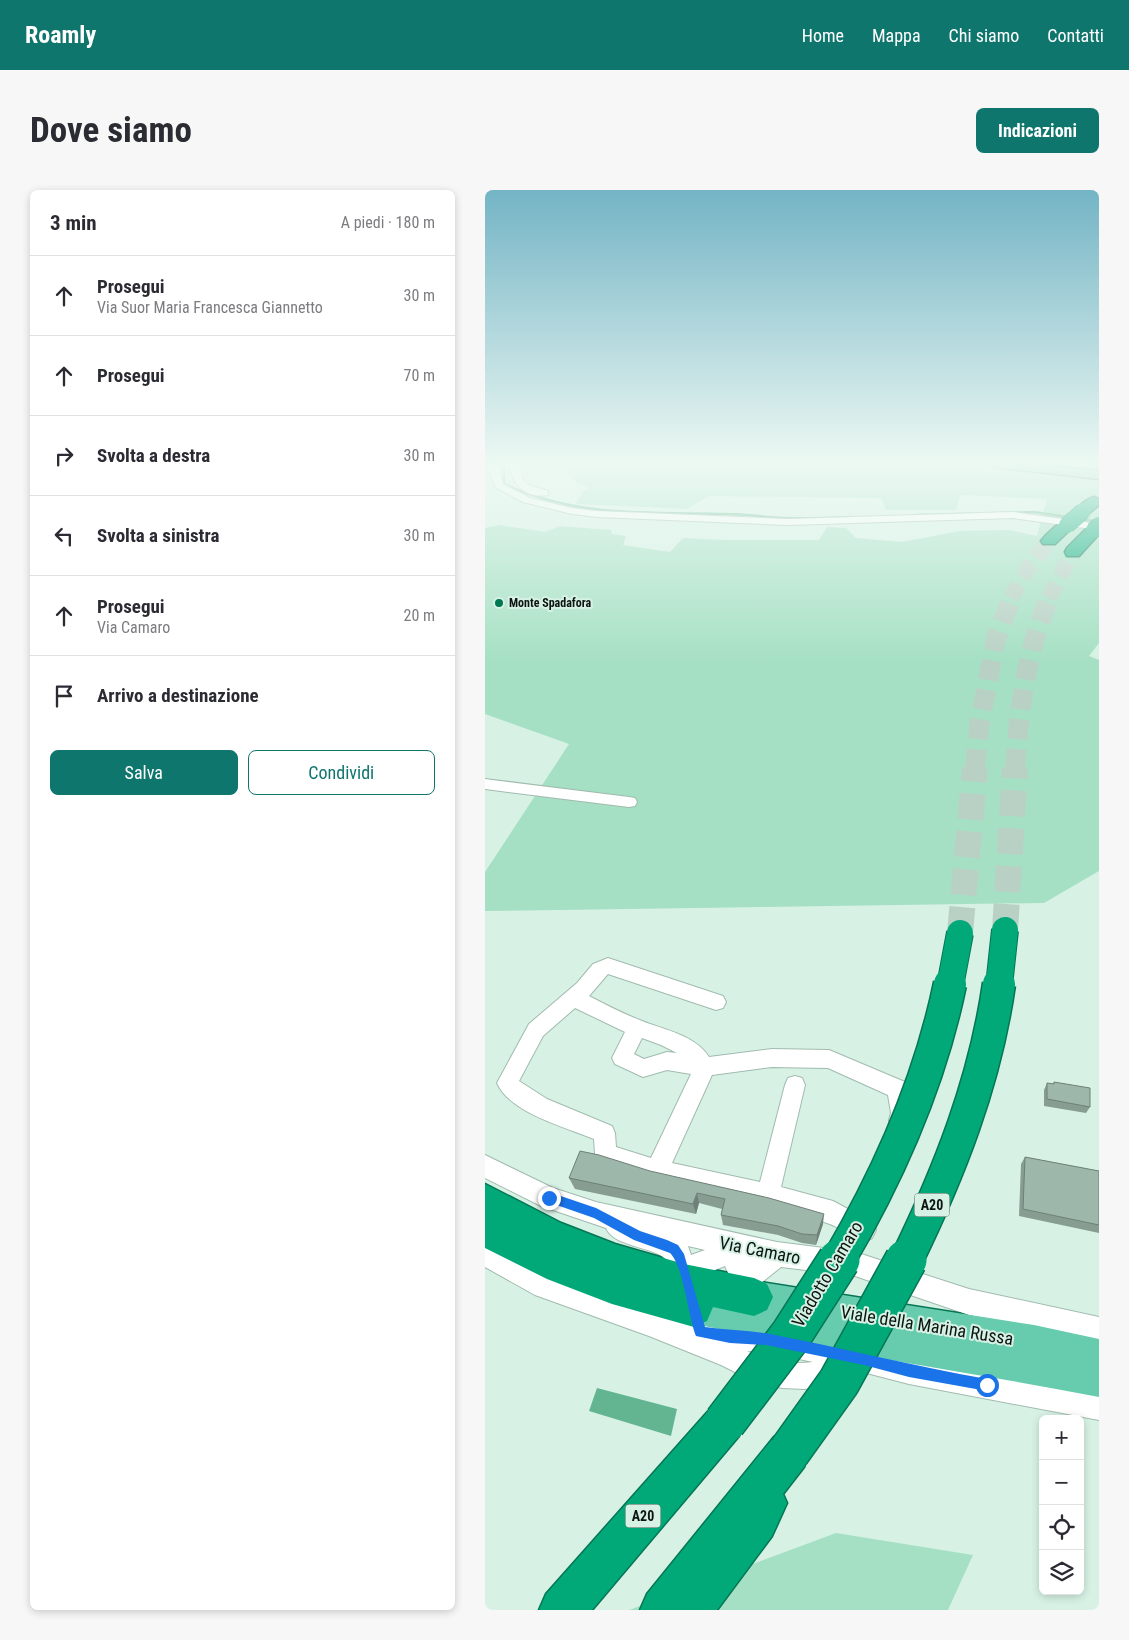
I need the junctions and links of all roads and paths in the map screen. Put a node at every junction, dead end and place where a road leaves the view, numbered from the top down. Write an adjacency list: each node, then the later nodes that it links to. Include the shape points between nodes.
1 (1062, 529): 3 (highway, bridge)
2 (1095, 529): 4 (highway)
3 (1049, 542)
4 (1073, 552)
5 (485, 784): 6 (street)
6 (629, 802)
7 (1005, 930): 29 (highway, A20, bridge, via 987,1048 967,1116 940,1189 861,1345 831,1395)
8 (960, 933): 30 (highway, Viadotto Camaro / A20, bridge, via 943,1013 915,1099 885,1169 839,1258 801,1321 735,1408)
9 (573, 998): 10 (street, via 600,969 608,966); 11 (street); 15 (street, via 536,1030 507,1083 514,1092 538,1105 604,1133 606,1154)
10 (716, 1002)
11 (637, 1028): 12 (street, via 667,1038 696,1054); 12 (street, via 622,1058 643,1068 667,1061)
12 (704, 1067): 15 (street, via 700,1082 662,1153); 16 (street, via 772,1058 829,1059 898,1089 902,1113 866,1231 833,1213)
13 (795, 1085): 16 (street)
14 (485, 1166): 18 (street, Via Camaro, via 549,1198)
15 (658, 1171): 16 (street)
16 (768, 1195)
17 (485, 1202): 24 (highway, via 548,1236)
18 (596, 1214): 20 (street, Via Camaro); 24 (street, via 638,1236 674,1249 679,1254)
19 (485, 1228): 24 (highway, via 536,1255 603,1284)
20 (733, 1247): 22 (street, Via Camaro); 23 (street); 24 (street)
21 (485, 1254): 24 (street, via 544,1286 649,1323)
22 (777, 1254): 23 (street); 25 (street, Via Camaro, via 855,1264 969,1302)
23 (742, 1289): 24 (highway); 26 (main road, Viale della Marina Russa)
24 (689, 1303): 27 (main road, Viale della Marina Russa, via 774,1324); 28 (street, via 730,1356 751,1367 805,1376 859,1369 909,1371)
25 (1099, 1330)
26 (1099, 1356)
27 (1099, 1380)
28 (1099, 1408)
29 (789, 1452): 31 (highway, A20); 32 (highway, via 757,1521)
30 (562, 1610)
31 (663, 1610)
32 (688, 1610)

